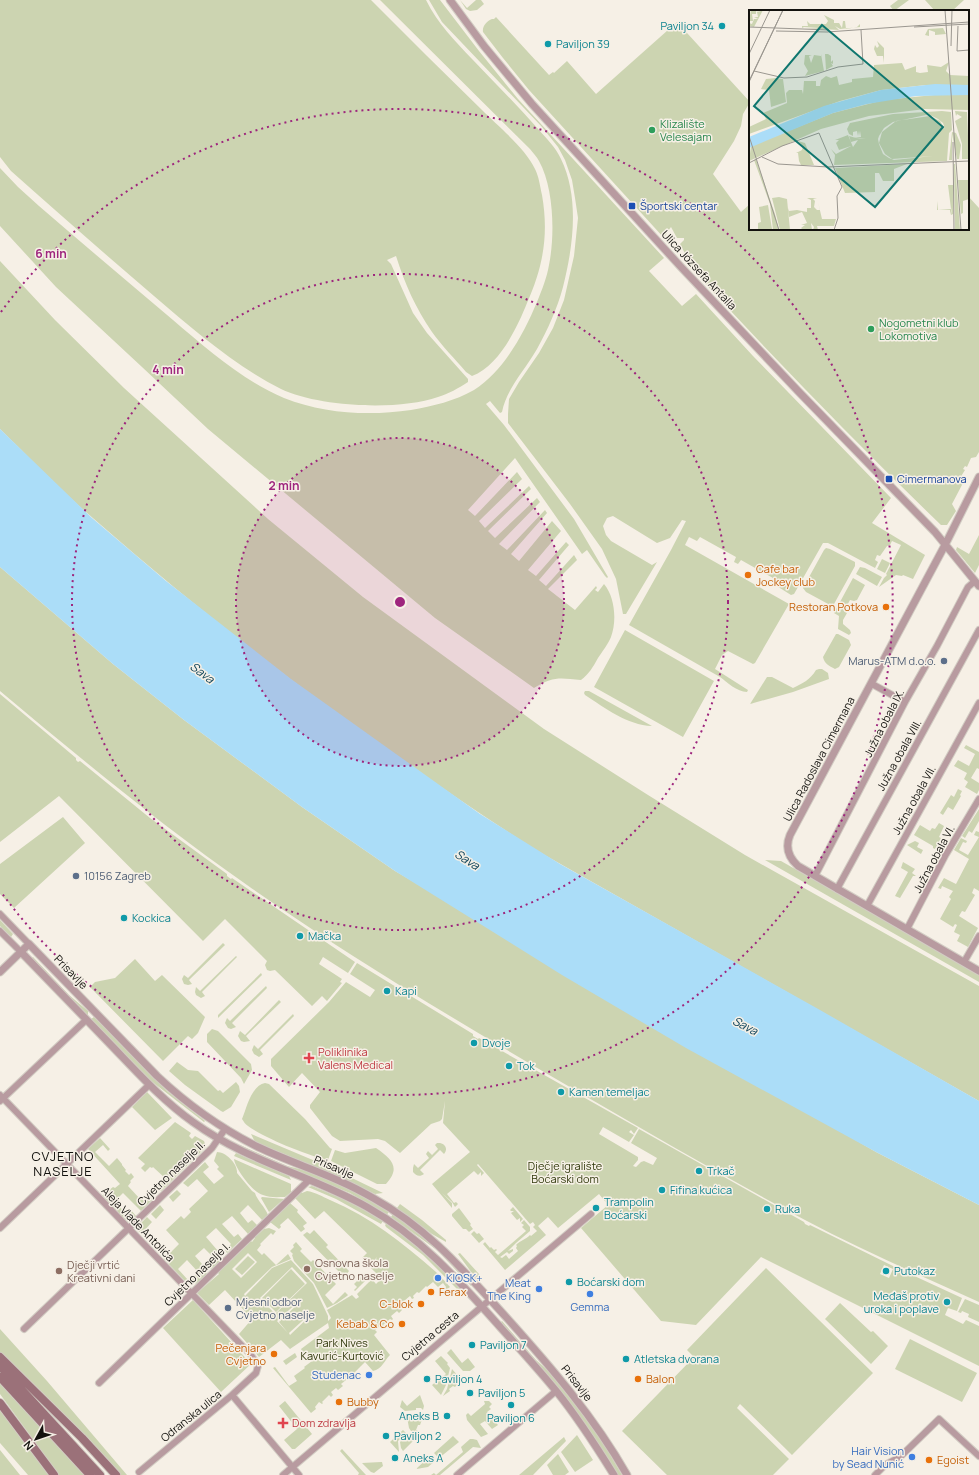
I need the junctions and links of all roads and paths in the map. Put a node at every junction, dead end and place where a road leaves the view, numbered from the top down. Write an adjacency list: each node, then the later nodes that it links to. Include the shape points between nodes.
1 (450, 0): 3 (street, Ulica Józsefa Antalla, via 532,104 644,227)
2 (979, 477): 3 (street, Ulica Radoslava Cimermana)
3 (945, 545): 4 (street, Ulica Józsefa Antalla); 6 (street, Ulica Radoslava Cimermana)
4 (977, 583): 7 (street, Južna obala IX., via 968,588)
5 (979, 630): 11 (street, Južna obala VIII.)
6 (872, 684): 7 (street); 10 (street, Ulica Radoslava Cimermana, via 788,840 788,851 793,862)
7 (905, 702): 10 (street, Južna obala IX.)
8 (979, 703): 12 (street, Južna obala VII.)
9 (979, 799): 14 (street, Južna obala VI., via 945,856)
10 (815, 876): 11 (street, Ulica Radoslava Cimermana)
11 (837, 889): 12 (street, Ulica Radoslava Cimermana)
12 (867, 906): 14 (street, Ulica Radoslava Cimermana)
13 (0, 914): 17 (street, Prisavlje)
14 (907, 929): 19 (street, Ulica Radoslava Cimermana)
15 (0, 931): 18 (street, Prisavlje)
16 (979, 936): 19 (street)
17 (29, 944): 18 (street); 25 (street, Prisavlje, via 157,1076 191,1106)
18 (21, 952): 21 (street); 22 (street, Prisavlje)
19 (964, 962): 20 (street, Ulica Radoslava Cimermana)
20 (979, 971)
21 (0, 972)
22 (86, 1020): 23 (street, Prisavlje); 24 (street)
23 (149, 1085): 26 (street, Prisavlje, via 180,1113); 27 (street)
24 (1, 1098): 27 (street, Aleja Vlade Antolića)
25 (225, 1129): 26 (street, Cvjetno naselje II.); 33 (street, Prisavlje, via 271,1153 348,1184 397,1212 451,1256)
26 (219, 1139): 28 (street, Prisavlje); 31 (street, Cvjetno naselje II.)
27 (66, 1164): 30 (street); 31 (street, Aleja Vlade Antolića)
28 (309, 1180): 32 (street, Cvjetno naselje I.); 34 (street, Prisavlje, via 352,1199 397,1226 431,1253)
29 (591, 1214): 33 (street, Cvjetna cesta)
30 (0, 1228)
31 (129, 1229): 32 (street, Aleja Vlade Antolića); 35 (street, Cvjetno naselje II.)
32 (191, 1293): 39 (street, Cvjetno naselje I.); 41 (street, Aleja Vlade Antolića, via 257,1363 256,1373)
33 (490, 1299): 34 (street, Cvjetna cesta); 54 (street, Prisavlje, via 566,1385 599,1429)
34 (481, 1306): 40 (street, Prisavlje); 44 (street, Cvjetna cesta)
35 (24, 1329)
36 (0, 1357): 49 (main road)
37 (0, 1366): 48 (main road)
38 (0, 1377): 47 (main road)
39 (99, 1383)
40 (556, 1391): 52 (street); 53 (street, Prisavlje)
41 (232, 1396): 44 (street, Odranska ulica); 45 (street, Odranska ulica)
42 (0, 1403): 46 (main road)
43 (979, 1456): 55 (street, via 939,1419 900,1457 885,1465)
44 (292, 1467): 50 (street, Cvjetna cesta); 51 (street, Odranska ulica)
45 (139, 1472)
46 (54, 1475)
47 (90, 1475)
48 (100, 1475)
49 (116, 1475)
50 (283, 1475)
51 (299, 1475)
52 (458, 1475)
53 (614, 1475)
54 (627, 1475)
55 (875, 1475)

